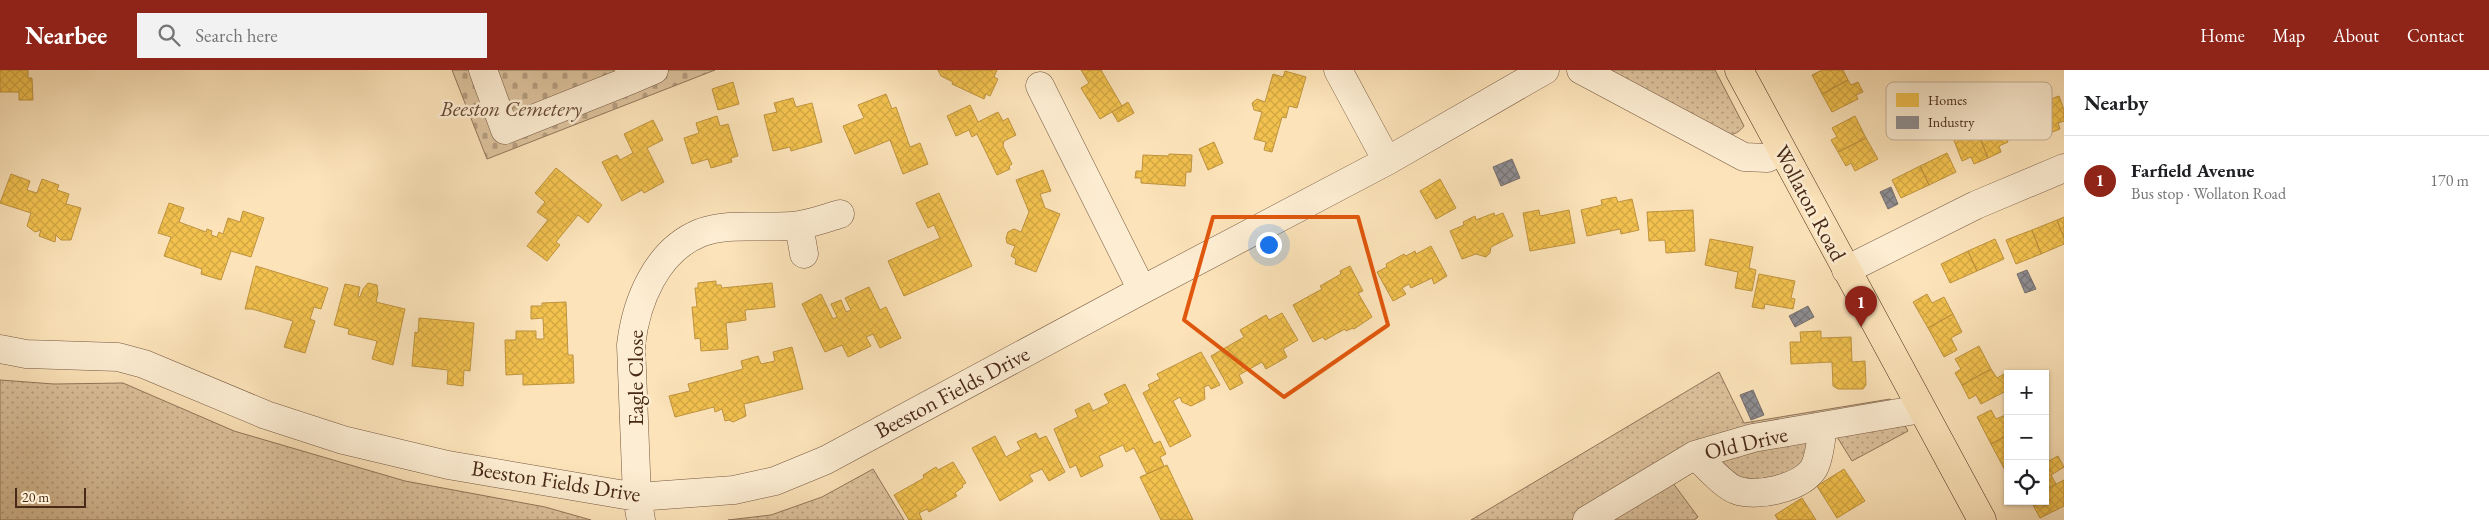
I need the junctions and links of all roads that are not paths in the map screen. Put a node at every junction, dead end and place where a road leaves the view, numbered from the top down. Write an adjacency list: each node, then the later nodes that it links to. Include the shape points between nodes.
1 (483, 70): 6 (street, via 505,130)
2 (1338, 70): 9 (street)
3 (1546, 70): 9 (street, Beeston Fields Drive)
4 (1581, 70): 8 (street, via 1744,157 1766,158)
5 (1739, 70): 8 (main road, Wollaton Road)
6 (639, 73)
7 (1040, 86): 15 (street)
8 (1782, 151): 14 (main road, Wollaton Road)
9 (1388, 161): 15 (street, Beeston Fields Drive)
10 (2064, 168): 14 (street, via 1976,205)
11 (840, 214): 12 (street, Eagle Close)
12 (798, 225): 13 (street); 20 (street, Eagle Close, via 701,233 676,247 653,274 634,321 631,345)
13 (804, 254)
14 (1846, 270): 17 (main road, Wollaton Road)
15 (1142, 290): 20 (street, Beeston Fields Drive, via 826,460 775,481)
16 (0, 349): 20 (street, Beeston Fields Drive, via 26,354 118,357 144,364 266,415 343,440)
17 (1921, 409): 18 (street, Old Drive); 22 (main road, Wollaton Road)
18 (1823, 426): 19 (street, Old Drive, via 1753,438); 19 (street, via 1814,468 1804,477 1777,489 1754,494 1734,490)
19 (1694, 455): 21 (street, Old Drive)
20 (639, 508)
21 (1587, 520)
22 (1982, 520)

